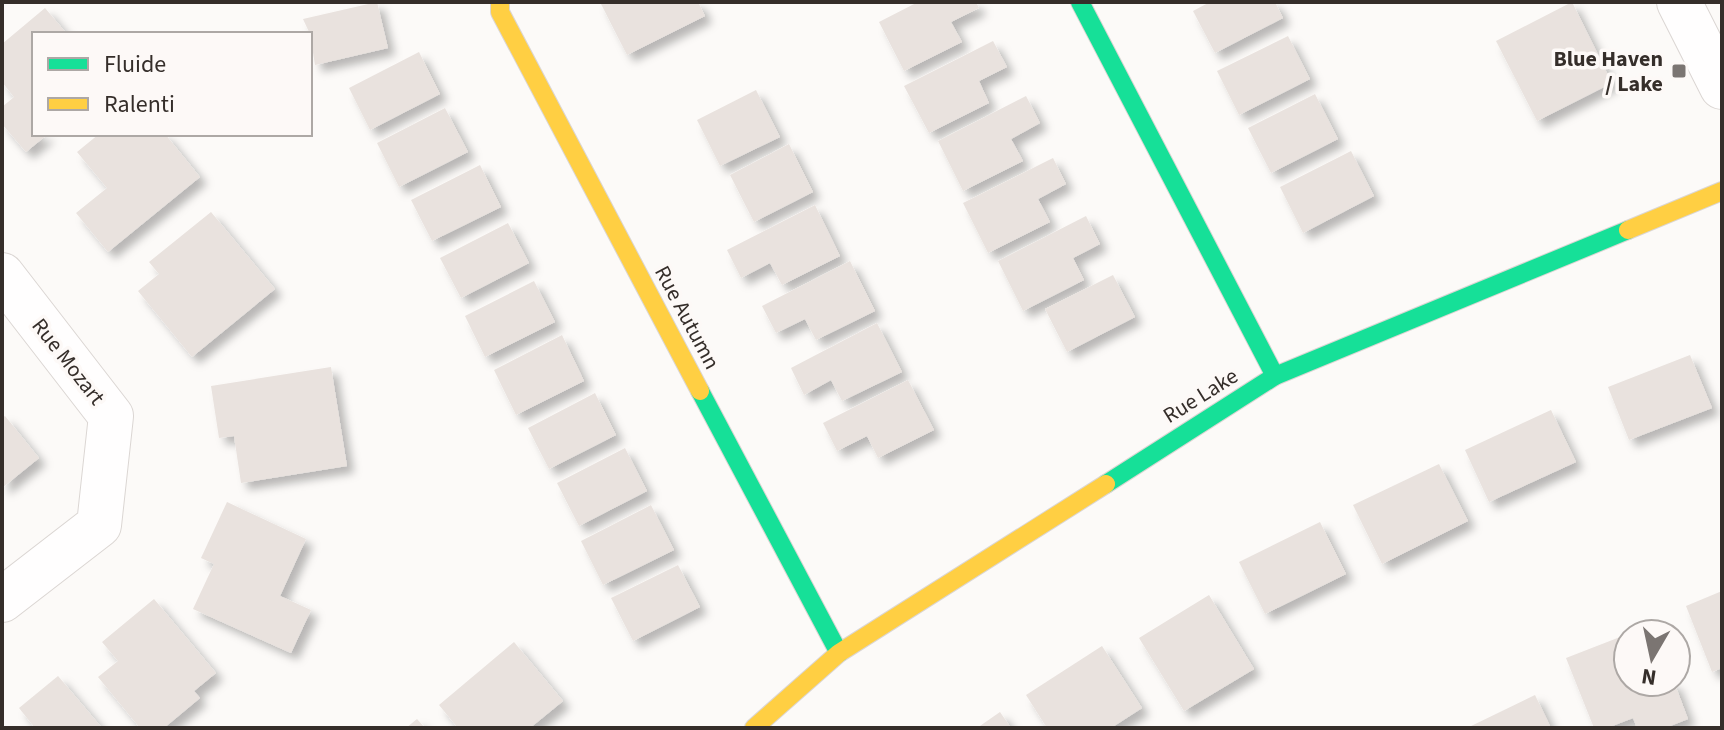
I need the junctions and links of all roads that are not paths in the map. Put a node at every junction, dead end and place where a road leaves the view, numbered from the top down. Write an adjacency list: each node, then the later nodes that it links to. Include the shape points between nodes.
1 (500, 2): 9 (street, Rue Autumn, via 500,12)
2 (1080, 2): 7 (street)
3 (1679, 2): 4 (street)
4 (1722, 87)
5 (1722, 191): 7 (street, Rue Lake)
6 (2, 275): 8 (street, Rue Mozart, via 111,416 99,525)
7 (1275, 376): 9 (street, Rue Lake)
8 (2, 600)
9 (839, 653): 10 (street, Rue Lake)
10 (754, 728)

